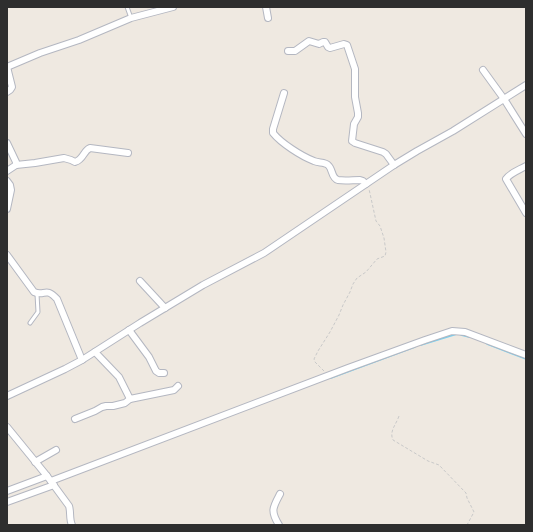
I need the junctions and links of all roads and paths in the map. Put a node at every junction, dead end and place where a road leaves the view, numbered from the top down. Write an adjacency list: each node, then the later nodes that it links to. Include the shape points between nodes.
1 (127, 7): 4 (lane)
2 (172, 7): 4 (street)
3 (266, 7): 5 (street)
4 (131, 18): 7 (street)
5 (268, 18)
6 (288, 52): 17 (street, via 295,51 309,41 317,44 325,42 330,48 347,45 355,69 358,113 352,141 383,152)
7 (7, 67): 10 (street, via 12,87)
8 (483, 70): 12 (street)
9 (526, 85): 12 (street)
10 (7, 92)
11 (284, 93): 21 (street, via 273,129 275,136 315,162 328,164 335,178 360,180)
12 (504, 99): 13 (street); 17 (street, via 453,132)
13 (526, 134)
14 (7, 143): 16 (street)
15 (128, 153): 16 (street, via 90,148 75,162 64,158)
16 (16, 165): 19 (street)
17 (394, 165): 21 (street)
18 (526, 166): 23 (street, via 506,179)
19 (7, 171)
20 (7, 181): 22 (street, via 12,190)
21 (366, 183): 27 (street, via 264,253); 34 (path, via 386,252 385,256 357,278 314,359)
22 (7, 210)
23 (526, 213)
24 (7, 255): 26 (street)
25 (140, 281): 27 (street)
26 (37, 294): 28 (lane, via 38,312); 32 (street, via 48,292 57,299)
27 (165, 308): 29 (street)
28 (30, 322)
29 (129, 330): 30 (street); 33 (street, via 156,371)
30 (95, 352): 32 (street); 37 (street, via 119,377)
31 (526, 356): 34 (street, via 465,332 452,331)
32 (82, 360): 36 (street)
33 (164, 373)
34 (328, 376): 43 (street)
35 (178, 386): 37 (street, via 174,390)
36 (7, 396)
37 (130, 399): 39 (street, via 125,403 102,407)
38 (399, 416): 49 (path, via 392,431 394,440 439,465 466,492 474,512)
39 (75, 419)
40 (7, 427): 42 (street)
41 (56, 450): 42 (street)
42 (35, 462): 43 (street)
43 (50, 481): 44 (street); 46 (street); 47 (street, via 69,506)
44 (7, 491)
45 (280, 494): 48 (street, via 273,510)
46 (7, 502)
47 (72, 525)
48 (280, 525)
49 (466, 525)

